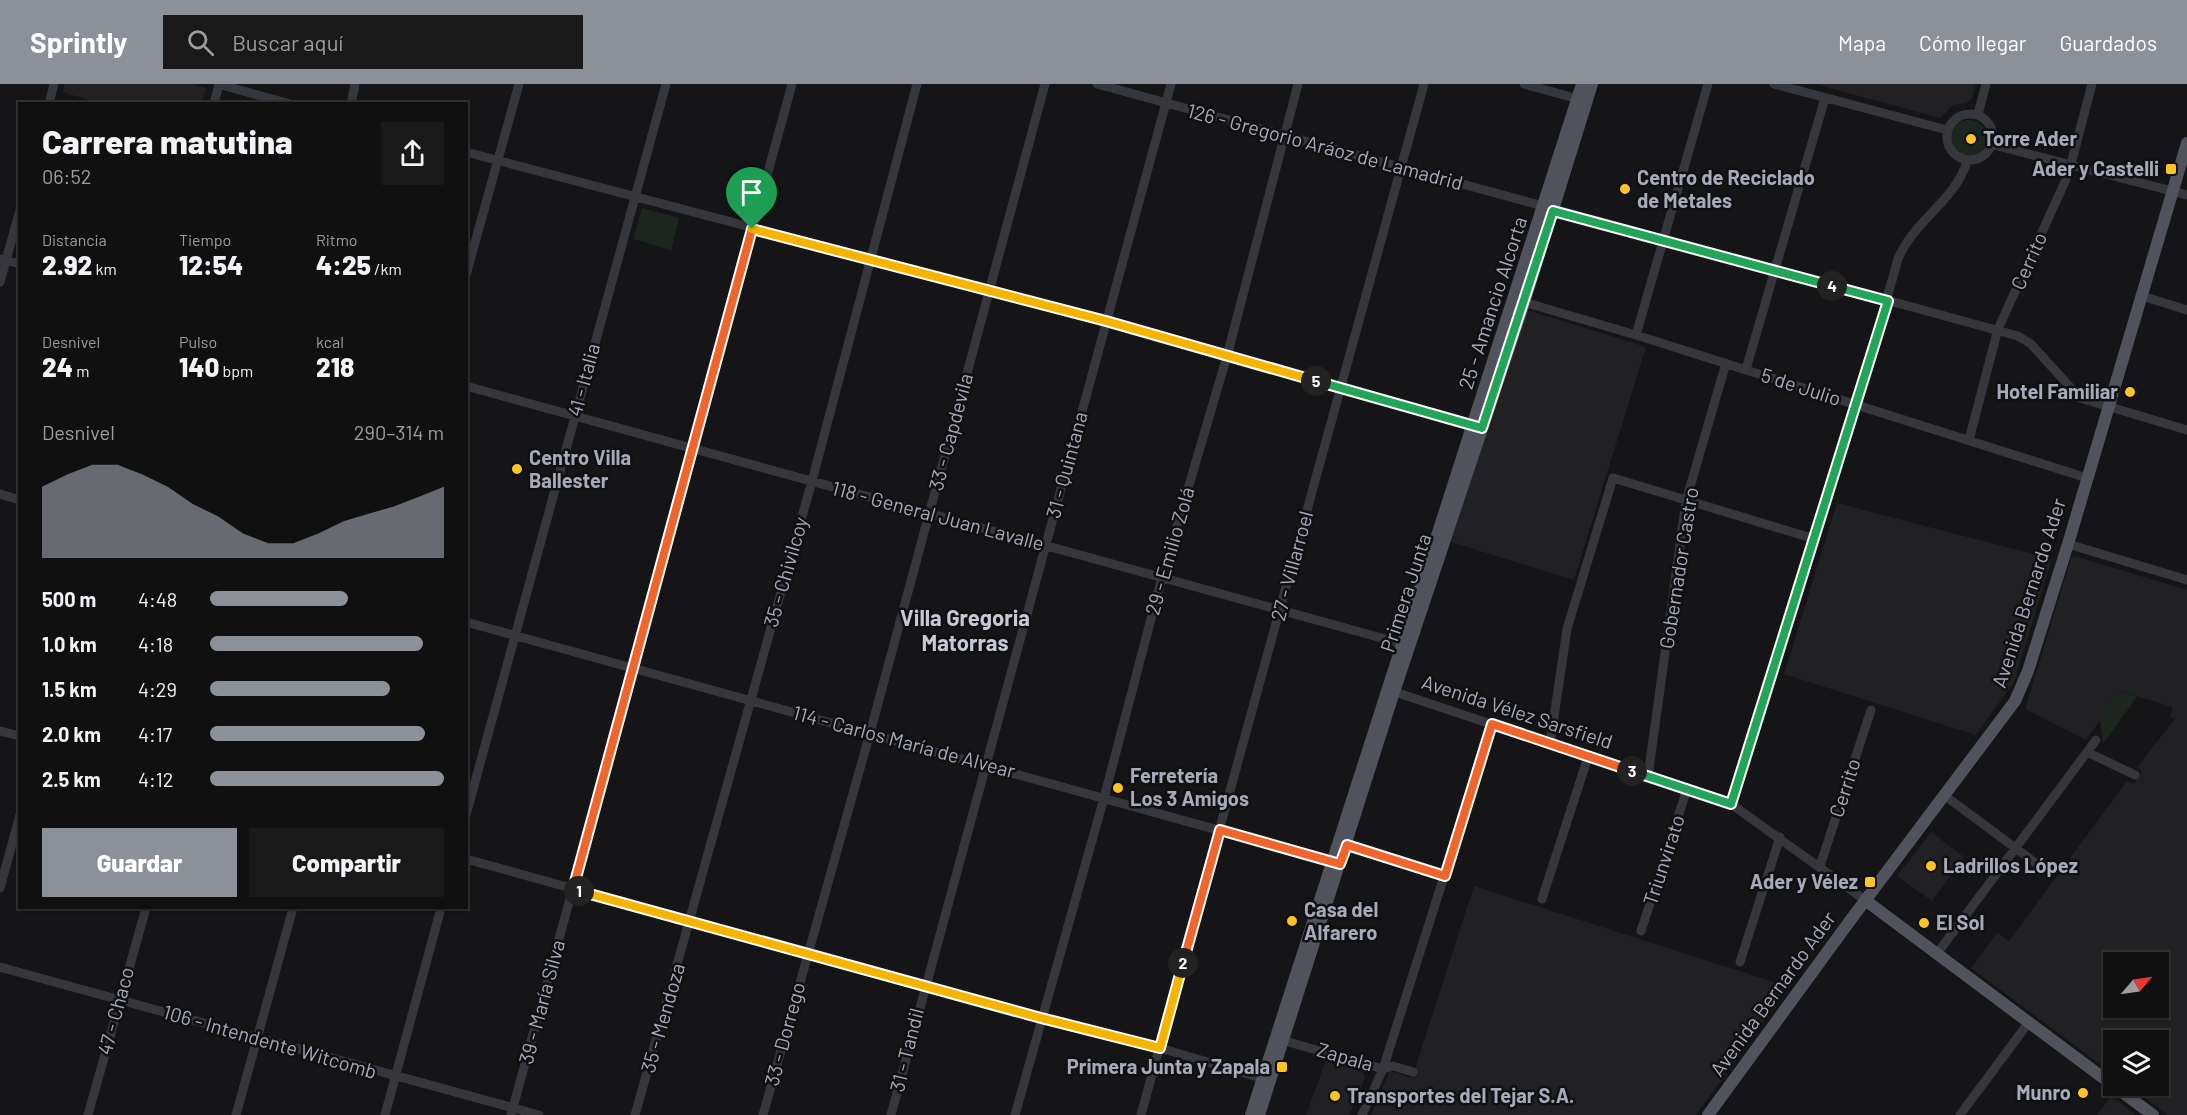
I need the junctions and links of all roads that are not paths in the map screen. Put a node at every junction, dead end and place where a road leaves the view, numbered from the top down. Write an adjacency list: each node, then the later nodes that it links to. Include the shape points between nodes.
1 (54, 84): 22 (street)
2 (219, 84): 23 (street); 24 (street)
3 (355, 84): 25 (street)
4 (519, 84): 33 (street)
5 (666, 84): 39 (street, 41 - Italia)
6 (792, 84): 42 (street, 39 - María Silva)
7 (917, 84): 44 (street, 35 - Chivilcoy)
8 (1045, 84): 50 (street, 33 - Capdevila)
9 (1096, 84): 26 (street, 126 - Gregorio Aráoz de Lamadrid)
10 (1171, 84): 26 (street, 31 - Quintana)
11 (1298, 84): 29 (street, 29 - Emilio Zolá)
12 (1424, 84): 36 (street, 27 - Villarroel)
13 (1524, 84): 21 (street)
14 (1582, 84): 21 (main road)
15 (1592, 84): 21 (main road, Primera Junta)
16 (1708, 84): 43 (street)
17 (1774, 84): 20 (street)
18 (1986, 84): 27 (street)
19 (2092, 84): 35 (street, Cerrito)
20 (1825, 98): 28 (street); 48 (street)
21 (1582, 100): 40 (main road, Primera Junta)
22 (50, 102)
23 (214, 102)
24 (283, 102)
25 (351, 102)
26 (1166, 103): 29 (street, 126 - Gregorio Aráoz de Lamadrid); 55 (street, 31 - Quintana)
27 (1978, 114): 28 (street, via 1960,117); 31 (street, via 1991,129)
28 (1947, 130): 34 (street, via 1953,151)
29 (1284, 135): 36 (street, 126 - Gregorio Aráoz de Lamadrid); 58 (street, 29 - Emilio Zolá)
30 (2187, 142): 37 (main road, Avenida Bernardo Ader)
31 (1994, 145): 34 (street); 35 (street)
32 (468, 152): 33 (street)
33 (498, 160): 39 (street); 47 (street)
34 (1967, 162): 53 (street, via 1962,178 1947,198 1908,238)
35 (2070, 163): 37 (street); 56 (street, Cerrito)
36 (1401, 167): 40 (street, 126 - Gregorio Aráoz de Lamadrid); 62 (street, 27 - Villarroel)
37 (2172, 191): 38 (street); 51 (main road, Avenida Bernardo Ader)
38 (2187, 195)
39 (635, 196): 42 (street); 65 (street, 41 - Italia)
40 (1549, 209): 43 (street, 126 - Gregorio Aráoz de Lamadrid); 52 (main road, Primera Junta)
41 (18, 216): 45 (street)
42 (752, 229): 44 (street); 69 (street, 39 - María Silva)
43 (1663, 240): 48 (street, 126 - Gregorio Aráoz de Lamadrid); 57 (street)
44 (870, 259): 50 (street); 71 (street, 35 - Chivilcoy)
45 (3, 260): 46 (street); 49 (street)
46 (18, 264)
47 (468, 268)
48 (1775, 270): 53 (street, 126 - Gregorio Aráoz de Lamadrid); 60 (street)
49 (0, 282)
50 (989, 291): 55 (street); 75 (street, 33 - Capdevila)
51 (2142, 296): 54 (street); 64 (main road, Avenida Bernardo Ader)
52 (1519, 301): 57 (street, 5 de Julio); 66 (main road, Primera Junta)
53 (1888, 301): 56 (street, 126 - Gregorio Aráoz de Lamadrid); 63 (street)
54 (2187, 310)
55 (1106, 321): 58 (street); 78 (street, 31 - Quintana)
56 (1998, 329): 64 (street, 126 - Gregorio Aráoz de Lamadrid, via 2031,344 2079,398); 68 (street, Cerrito)
57 (1636, 335): 59 (street, 5 de Julio)
58 (1227, 356): 62 (street); 79 (street, 29 - Emilio Zolá)
59 (1726, 363): 60 (street, 5 de Julio); 74 (street, Gobernador Castro)
60 (1746, 369): 63 (street, 5 de Julio)
61 (468, 387): 65 (street, 118 - General Juan Lavalle)
62 (1340, 387): 66 (street); 81 (street, 27 - Villarroel)
63 (1857, 404): 68 (street, 5 de Julio); 76 (street)
64 (2109, 408): 67 (street, 126 - Gregorio Aráoz de Lamadrid); 70 (main road, Avenida Bernardo Ader)
65 (574, 416): 69 (street, 118 - General Juan Lavalle); 83 (street, 41 - Italia)
66 (1478, 427): 84 (main road, Primera Junta)
67 (2187, 430)
68 (1969, 440): 70 (street, 5 de Julio)
69 (693, 448): 71 (street, 118 - General Juan Lavalle); 85 (street, 39 - María Silva)
70 (2088, 478): 77 (main road, Avenida Bernardo Ader)
71 (812, 481): 75 (street, 118 - General Juan Lavalle); 87 (street, 35 - Chivilcoy)
72 (0, 494): 73 (street)
73 (18, 499)
74 (1686, 501): 76 (street); 94 (street, via 1613,478 1567,629); 98 (street, Gobernador Castro)
75 (929, 513): 78 (street, 118 - General Juan Lavalle); 91 (street, 33 - Capdevila)
76 (1815, 539): 103 (street)
77 (2067, 544): 80 (street); 101 (main road, Avenida Bernardo Ader, via 2015,701)
78 (1045, 545): 79 (street, 118 - General Juan Lavalle); 97 (street, 31 - Quintana)
79 (1162, 577): 81 (street, 118 - General Juan Lavalle); 102 (street, 29 - Emilio Zolá)
80 (2187, 580)
81 (1280, 610): 84 (street, 118 - General Juan Lavalle); 106 (street, 27 - Villarroel)
82 (468, 623): 83 (street, 114 - Carlos María de Alvear)
83 (515, 636): 85 (street, 114 - Carlos María de Alvear); 104 (street, 41 - Italia)
84 (1405, 644): 86 (main road, Primera Junta)
85 (633, 669): 87 (street, 114 - Carlos María de Alvear); 116 (street, 39 - María Silva)
86 (1390, 691): 89 (street, Avenida Vélez Sarsfield); 108 (main road, Primera Junta)
87 (750, 700): 91 (street, 114 - Carlos María de Alvear); 122 (street, 35 - Chivilcoy)
88 (1871, 710): 112 (street, Cerrito)
89 (1492, 724): 94 (street, Avenida Vélez Sarsfield); 114 (street)
90 (0, 731): 92 (street)
91 (870, 733): 97 (street, 114 - Carlos María de Alvear); 124 (street, 33 - Capdevila)
92 (18, 736)
93 (2096, 740): 95 (street)
94 (1550, 744): 96 (street, Avenida Vélez Sarsfield)
95 (2087, 752): 99 (street); 109 (street)
96 (1588, 757): 98 (street, Avenida Vélez Sarsfield); 117 (street)
97 (985, 763): 102 (street, 114 - Carlos María de Alvear); 128 (street, 31 - Quintana)
98 (1648, 776): 100 (street, Avenida Vélez Sarsfield)
99 (2135, 776)
100 (1687, 789): 103 (street, Avenida Vélez Sarsfield); 123 (street, Triunvirato)
101 (1944, 795): 109 (street); 118 (main road, Avenida Bernardo Ader)
102 (1104, 798): 106 (street, 114 - Carlos María de Alvear); 130 (street, 29 - Emilio Zolá)
103 (1731, 804): 107 (street, Avenida Vélez Sarsfield)
104 (468, 808)
105 (18, 822): 115 (street)
106 (1220, 830): 111 (street, 114 - Carlos María de Alvear); 134 (street, 27 - Villarroel)
107 (1780, 837): 112 (street, Avenida Vélez Sarsfield); 126 (street)
108 (1342, 843): 111 (main road, Primera Junta); 114 (street)
109 (2015, 847): 113 (street); 125 (street)
110 (468, 860): 116 (street)
111 (1336, 862): 133 (main road, Primera Junta)
112 (1820, 866): 118 (street, Avenida Vélez Sarsfield)
113 (2049, 873)
114 (1445, 876): 135 (street)
115 (0, 888)
116 (573, 889): 122 (street); 141 (street, 39 - María Silva)
117 (1542, 899)
118 (1865, 900): 125 (main road, Avenida Vélez Sarsfield); 154 (main road, Avenida Bernardo Ader)
119 (146, 909): 129 (street, 47 - Chaco)
120 (293, 909): 132 (street)
121 (441, 909): 137 (street)
122 (690, 921): 124 (street); 146 (street, 35 - Mendoza)
123 (1641, 931)
124 (806, 953): 128 (street); 147 (street, 33 - Dorrego)
125 (1936, 955): 131 (main road, Avenida Vélez Sarsfield)
126 (1740, 962)
127 (0, 967): 129 (street, 106 - Intendente Witcomb)
128 (924, 984): 130 (street); 148 (street, 31 - Tandil)
129 (119, 1000): 132 (street, 106 - Intendente Witcomb); 142 (street, 47 - Chaco)
130 (1041, 1018): 134 (street); 149 (street, 29 - Emilio Zolá)
131 (2029, 1022): 138 (main road, Avenida Vélez Sarsfield); 155 (street)
132 (258, 1038): 137 (street, 106 - Intendente Witcomb); 143 (street)
133 (1280, 1039): 135 (street, Zapala); 139 (main road, Primera Junta)
134 (1160, 1048): 139 (street); 150 (street, 27 - Villarroel)
135 (1383, 1069): 136 (street, Zapala, via 1393,1066); 153 (street)
136 (1413, 1072)
137 (396, 1077): 141 (street, 106 - Intendente Witcomb); 144 (street)
138 (2103, 1078)
139 (1267, 1079): 151 (main road); 152 (main road, Primera Junta)
140 (2127, 1096): 156 (main road, Avenida Vélez Sarsfield)
141 (512, 1111): 145 (street, 106 - Intendente Witcomb)
142 (88, 1115)
143 (236, 1115)
144 (385, 1115)
145 (539, 1115)
146 (635, 1115)
147 (763, 1115)
148 (891, 1115)
149 (1016, 1115)
150 (1142, 1115)
151 (1251, 1115)
152 (1259, 1115)
153 (1362, 1115)
154 (1708, 1115)
155 (1960, 1115)
156 (2153, 1115)

